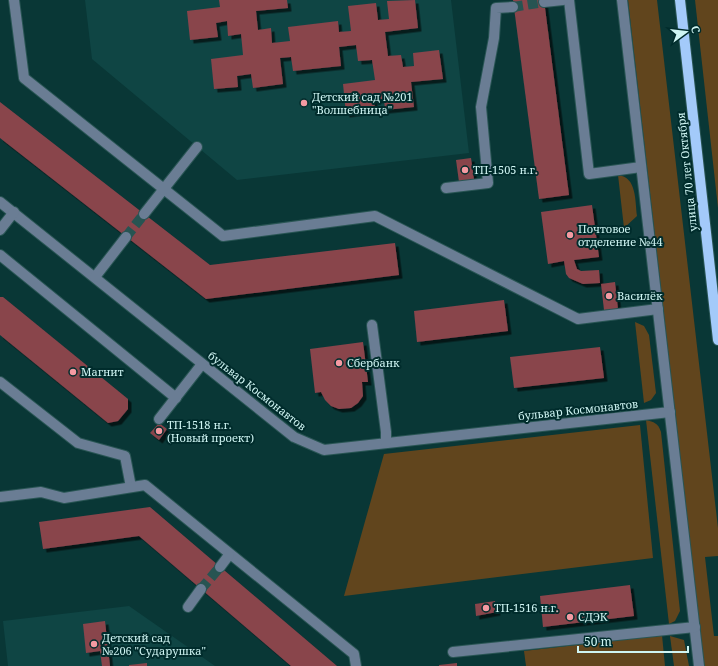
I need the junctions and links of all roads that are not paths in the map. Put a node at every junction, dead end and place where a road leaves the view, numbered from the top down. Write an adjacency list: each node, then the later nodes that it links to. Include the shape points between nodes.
1 (14, 0): 11 (street, via 24,78)
2 (563, 0): 6 (street)
3 (569, 0): 9 (street, via 588,174)
4 (622, 0): 9 (street)
5 (680, 0): 21 (main road, улица 70 лет Октября)
6 (544, 2)
7 (513, 7): 10 (street, via 496,8 494,38 481,107 488,183)
8 (197, 147): 11 (street)
9 (641, 167): 19 (street)
10 (446, 188)
11 (164, 190): 14 (street); 19 (street, via 223,236 375,216 578,319)
12 (0, 202): 13 (street, бульвар Космонавтов)
13 (14, 212): 15 (street); 18 (street, бульвар Космонавтов)
14 (144, 214)
15 (0, 230)
16 (126, 237): 18 (street)
17 (0, 255): 24 (street)
18 (95, 277): 22 (street, бульвар Космонавтов)
19 (658, 309): 25 (street)
20 (372, 325): 27 (street)
21 (718, 340)
22 (202, 364): 24 (street); 27 (street, бульвар Космонавтов, via 294,437 324,450)
23 (0, 382): 28 (street, via 78,443 125,456)
24 (176, 398): 26 (street)
25 (670, 412): 27 (street, бульвар Космонавтов); 34 (street)
26 (159, 419)
27 (386, 443)
28 (131, 488): 29 (street, via 64,498 41,492); 30 (street, via 145,485)
29 (0, 497)
30 (229, 555): 31 (street); 36 (street, via 354,654)
31 (220, 566)
32 (202, 590): 33 (street)
33 (188, 607)
34 (695, 627): 35 (street); 37 (street)
35 (453, 652)
36 (356, 666)
37 (699, 666)

